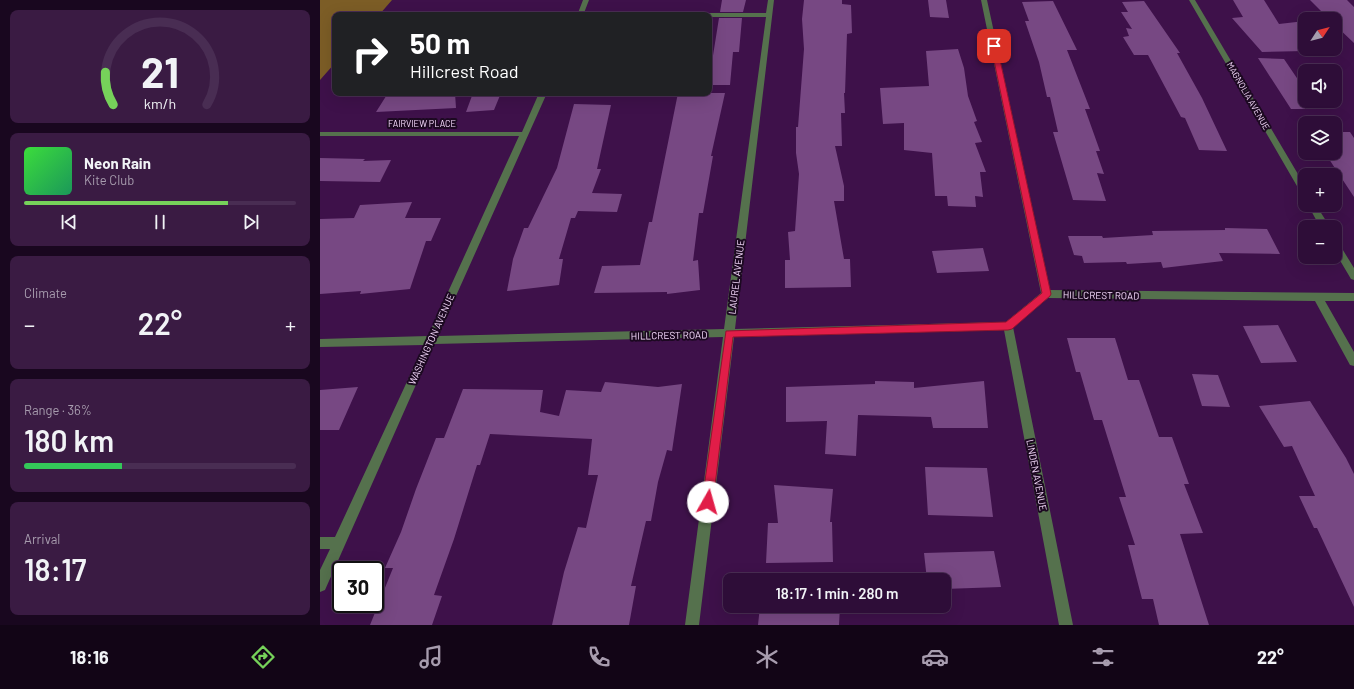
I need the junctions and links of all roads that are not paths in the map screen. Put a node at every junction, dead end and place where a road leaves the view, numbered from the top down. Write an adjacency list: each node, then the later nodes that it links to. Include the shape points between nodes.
1 (586, 0): 5 (street)
2 (771, 0): 7 (street, LAUREL AVENUE)
3 (984, 0): 14 (street)
4 (1192, 0): 11 (street, MAGNOLIA AVENUE)
5 (581, 12)
6 (712, 15): 7 (street)
7 (769, 16): 18 (street, LAUREL AVENUE)
8 (542, 96): 10 (street, WASHINGTON AVENUE)
9 (320, 134): 10 (street, FAIRVIEW PLACE)
10 (524, 134): 19 (street, WASHINGTON AVENUE)
11 (1298, 181)
12 (1342, 256): 13 (street)
13 (1354, 276)
14 (1046, 294): 15 (street, HILLCREST ROAD); 17 (street)
15 (1318, 297): 16 (street); 21 (street)
16 (1354, 297)
17 (1008, 326): 18 (street, HILLCREST ROAD); 26 (street, LINDEN AVENUE)
18 (729, 334): 19 (street, HILLCREST ROAD); 25 (street, LAUREL AVENUE)
19 (431, 340): 20 (street, HILLCREST ROAD); 23 (street, WASHINGTON AVENUE)
20 (320, 343)
21 (1354, 362)
22 (320, 543): 23 (street)
23 (339, 543): 24 (street, WASHINGTON AVENUE)
24 (320, 585)
25 (692, 625)
26 (1066, 625)

